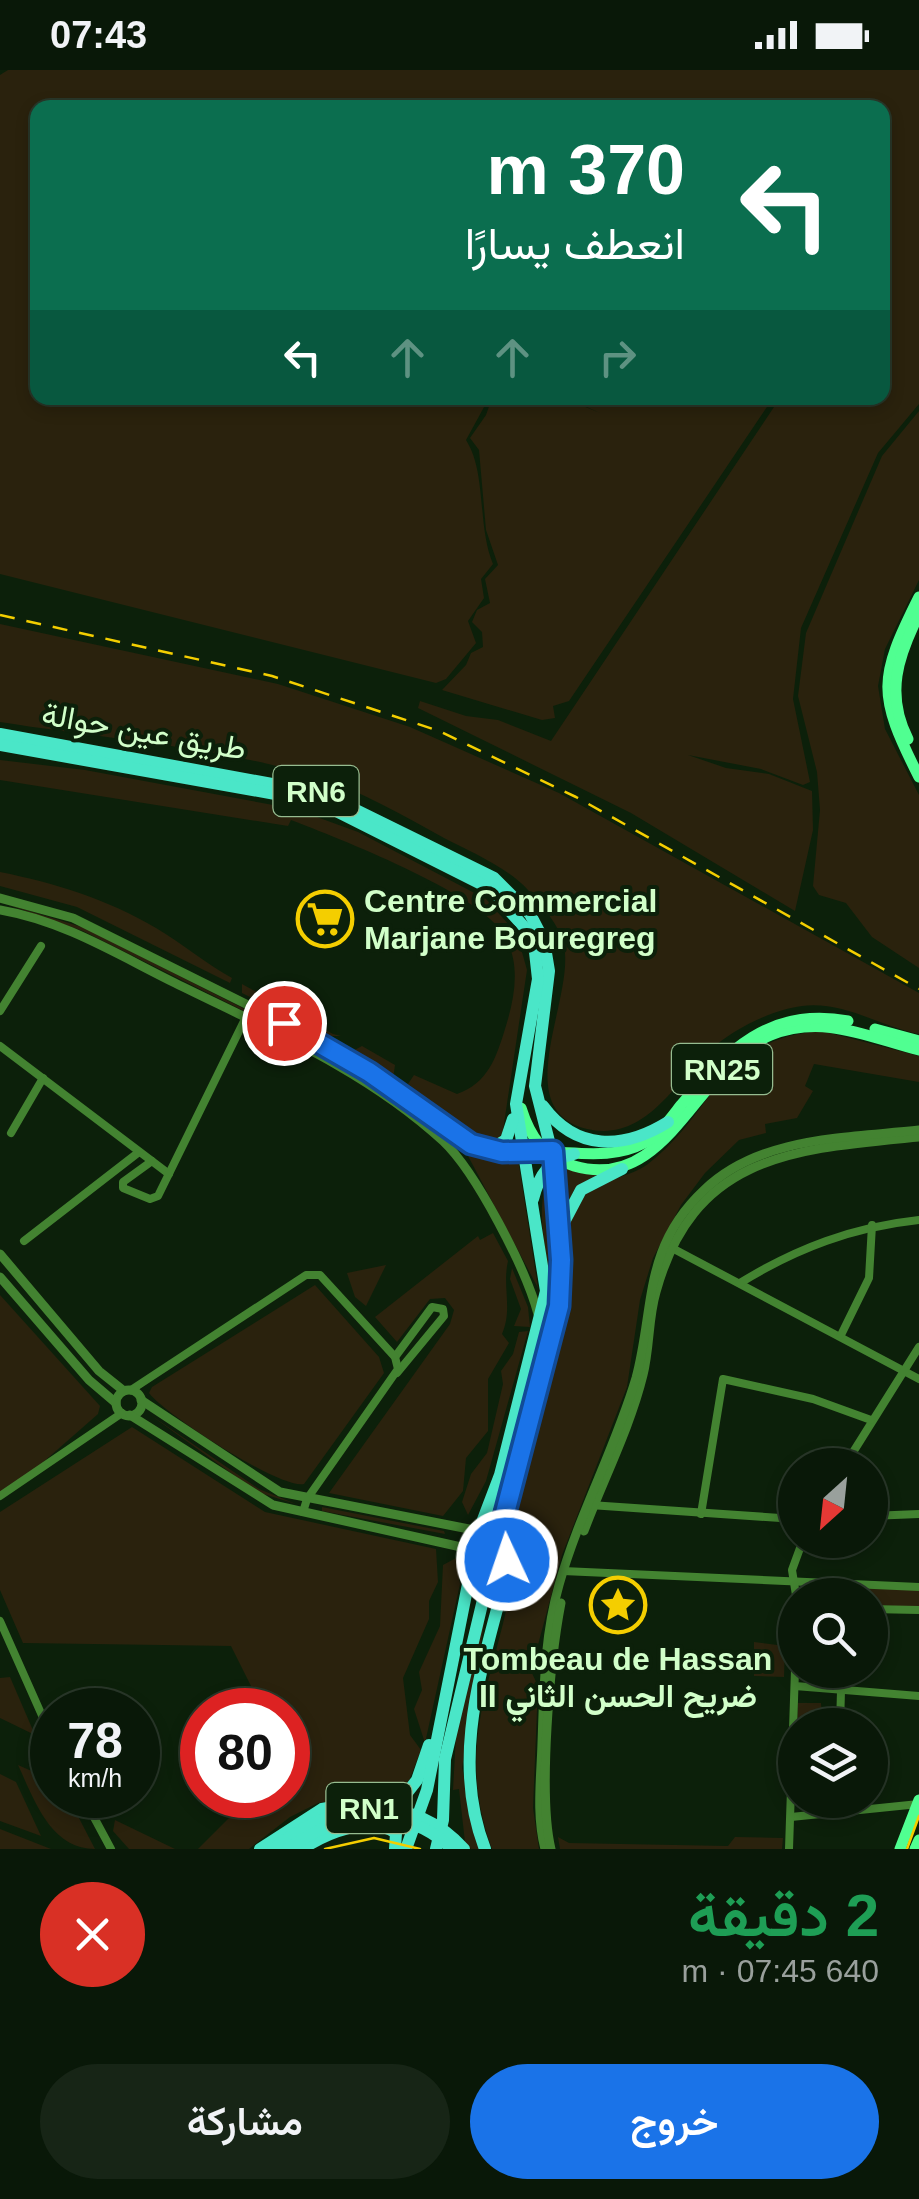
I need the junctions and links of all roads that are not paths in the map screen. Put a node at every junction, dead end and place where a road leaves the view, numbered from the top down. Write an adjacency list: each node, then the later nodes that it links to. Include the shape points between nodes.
1 (919, 597): 6 (main road, via 886,681 892,724)
2 (919, 614): 5 (main road, via 901,652 895,691 900,721)
3 (0, 734): 17 (highway, طريق عين حوالة / RN6, via 283,784 357,807 510,890 540,932 550,981)
4 (0, 745): 16 (highway, طريق عين حوالة / RN6, via 314,803 477,881 510,905 535,952 537,992)
5 (919, 760)
6 (919, 777)
7 (0, 898): 22 (street, via 73,918 284,1023)
8 (0, 910): 11 (street, via 76,933)
9 (41, 946): 10 (street)
10 (0, 1011)
11 (246, 1018): 29 (street); 40 (street, via 349,1073 454,1153 514,1259)
12 (919, 1041): 19 (main road, RN25, via 834,1018 772,1025 730,1050)
13 (0, 1046): 15 (street)
14 (919, 1050): 28 (main road, RN25, via 822,1025 766,1037 728,1063 655,1149)
15 (43, 1078): 20 (street); 23 (street)
16 (518, 1078): 18 (highway, RN6); 25 (main road, via 524,1118)
17 (537, 1098): 19 (highway, via 561,1127 592,1141 624,1141); 25 (highway, RN6)
18 (517, 1112): 22 (highway, via 506,1140); 24 (highway, RN6)
19 (668, 1122): 26 (main road, RN25, via 636,1147)
20 (12, 1133)
21 (919, 1133): 35 (street, via 752,1166 699,1204); 56 (street, via 780,1149 737,1166 694,1200 654,1277 635,1380)
22 (489, 1150): 24 (street)
23 (140, 1152): 27 (street); 34 (street)
24 (523, 1152): 25 (main road, RN25); 30 (highway)
25 (550, 1154): 26 (highway, RN25); 28 (main road, RN25, via 592,1170); 30 (highway); 33 (highway, RN25)
26 (574, 1154)
27 (152, 1161): 29 (street); 29 (street, via 123,1188 153,1199)
28 (622, 1169): 33 (highway, RN25, via 575,1197)
29 (168, 1174)
30 (533, 1202): 40 (highway, via 546,1278)
31 (919, 1220): 32 (street)
32 (872, 1225): 38 (street, via 782,1258); 41 (street, via 868,1278)
33 (559, 1238): 63 (highway, RN25, via 556,1318)
34 (24, 1241)
35 (672, 1248): 38 (street); 56 (street, via 653,1303 642,1382)
36 (0, 1254): 39 (street)
37 (0, 1277): 42 (street)
38 (740, 1283): 41 (street)
39 (64, 1329): 42 (street); 48 (street, via 100,1371)
40 (540, 1331): 62 (highway, via 500,1475)
41 (841, 1335): 45 (street)
42 (53, 1338): 50 (street)
43 (919, 1347): 45 (street)
44 (394, 1357): 46 (street); 46 (street, via 432,1307 443,1308 444,1316); 48 (street, via 324,1278 310,1274)
45 (904, 1370): 47 (street); 52 (street)
46 (397, 1373): 55 (street)
47 (919, 1379)
48 (128, 1391): 49 (street); 50 (street)
49 (141, 1400): 51 (street, via 138,1412); 55 (street, via 258,1482)
50 (116, 1403): 51 (street)
51 (126, 1414): 54 (street); 57 (street, via 262,1500)
52 (871, 1420): 53 (street); 58 (street, via 723,1379)
53 (854, 1448)
54 (0, 1496)
55 (307, 1499): 57 (street); 62 (street)
56 (590, 1505): 58 (street); 66 (street)
57 (304, 1512): 64 (street, via 456,1542)
58 (701, 1514): 61 (street)
59 (919, 1514): 60 (street)
60 (888, 1515)
61 (778, 1517)
62 (477, 1528): 63 (highway); 64 (highway)
63 (502, 1537): 65 (highway, RN25); 94 (highway, via 507,1571 468,1741 470,1790)
64 (472, 1551): 65 (highway); 78 (highway)
65 (493, 1558): 91 (highway, RN25, via 445,1760)
66 (566, 1571): 67 (street); 95 (street, via 549,1631 540,1821)
67 (778, 1581)
68 (888, 1586): 69 (street)
69 (919, 1587)
70 (888, 1609): 71 (street)
71 (919, 1610)
72 (0, 1621): 73 (street)
73 (30, 1688)
74 (813, 1688): 75 (street)
75 (841, 1691): 76 (street); 77 (street)
76 (919, 1696)
77 (840, 1708)
78 (440, 1726): 85 (highway, via 406,1794 322,1809); 90 (highway)
79 (918, 1803): 80 (street); 97 (main road)
80 (888, 1806)
81 (94, 1818): 84 (street)
82 (790, 1818): 96 (street)
83 (919, 1840): 98 (main road)
84 (111, 1849)
85 (260, 1849)
86 (273, 1849): 93 (highway, RN1, bridge, via 328,1815 370,1808 426,1819)
87 (288, 1849): 92 (highway, RN1, bridge, via 325,1827 373,1817 420,1826)
88 (302, 1849): 89 (highway, via 365,1827 393,1831)
89 (395, 1849)
90 (406, 1849)
91 (436, 1849)
92 (452, 1849)
93 (464, 1849)
94 (486, 1849)
95 (548, 1849)
96 (789, 1849)
97 (900, 1849)
98 (916, 1849)

